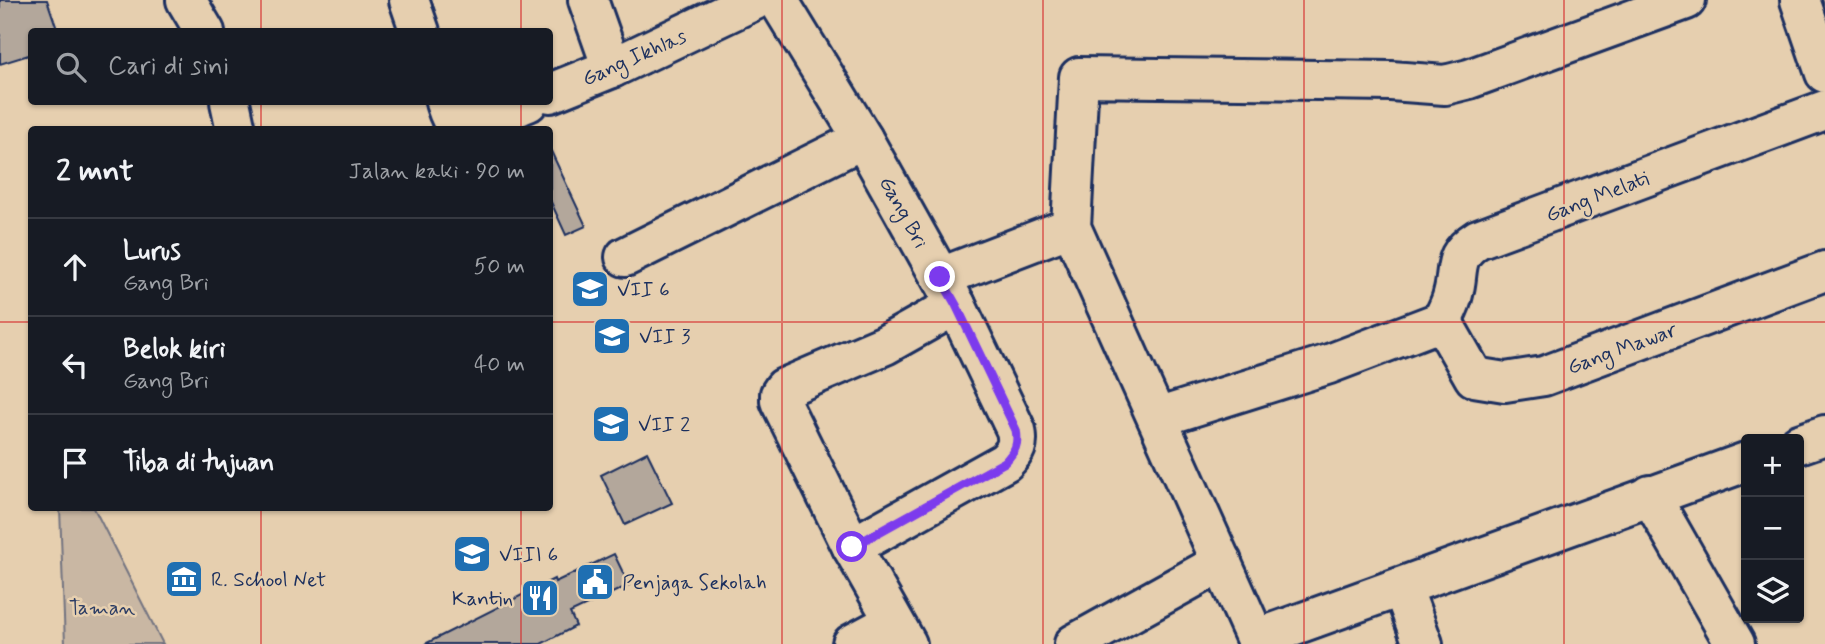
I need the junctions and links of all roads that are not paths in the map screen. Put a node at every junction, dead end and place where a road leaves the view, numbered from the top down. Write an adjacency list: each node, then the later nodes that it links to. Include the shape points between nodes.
1 (186, 0): 8 (street)
2 (409, 0): 9 (street)
3 (588, 0): 10 (street)
4 (755, 0): 10 (street, Gang Ikhlas)
5 (778, 0): 18 (street, Gang Bri)
6 (1686, 0): 19 (street, via 1445,85 1080,76)
7 (1800, 0): 11 (street)
8 (203, 28)
9 (419, 28)
10 (612, 68): 12 (street, Gang Ikhlas)
11 (1825, 73)
12 (553, 92)
13 (231, 105): 17 (street)
14 (446, 105): 15 (street, via 454,122 462,125)
15 (520, 105)
16 (1825, 110): 23 (street, Gang Melati, via 1478,239 1465,247 1457,261 1454,292)
17 (235, 126)
18 (863, 139): 20 (street); 22 (street, Gang Bri)
19 (1071, 227): 22 (street); 24 (street)
20 (625, 257)
21 (1825, 271): 23 (street, Gang Mawar, via 1544,376 1505,382 1474,377)
22 (948, 291): 29 (street, Gang Bri, via 1016,430 1015,452 1005,462); 29 (street, via 886,345 780,394)
23 (1431, 325): 24 (street, via 1329,364)
24 (1157, 418): 30 (street)
25 (1825, 435): 26 (street)
26 (1804, 442)
27 (1741, 464): 28 (street)
28 (1650, 495): 31 (street); 37 (street)
29 (852, 547): 32 (street)
30 (1222, 562): 33 (street); 35 (street)
31 (1402, 587): 33 (street); 36 (street)
32 (900, 633): 34 (street)
33 (1257, 642)
34 (852, 644)
35 (1074, 644)
36 (1423, 644)
37 (1735, 644)

